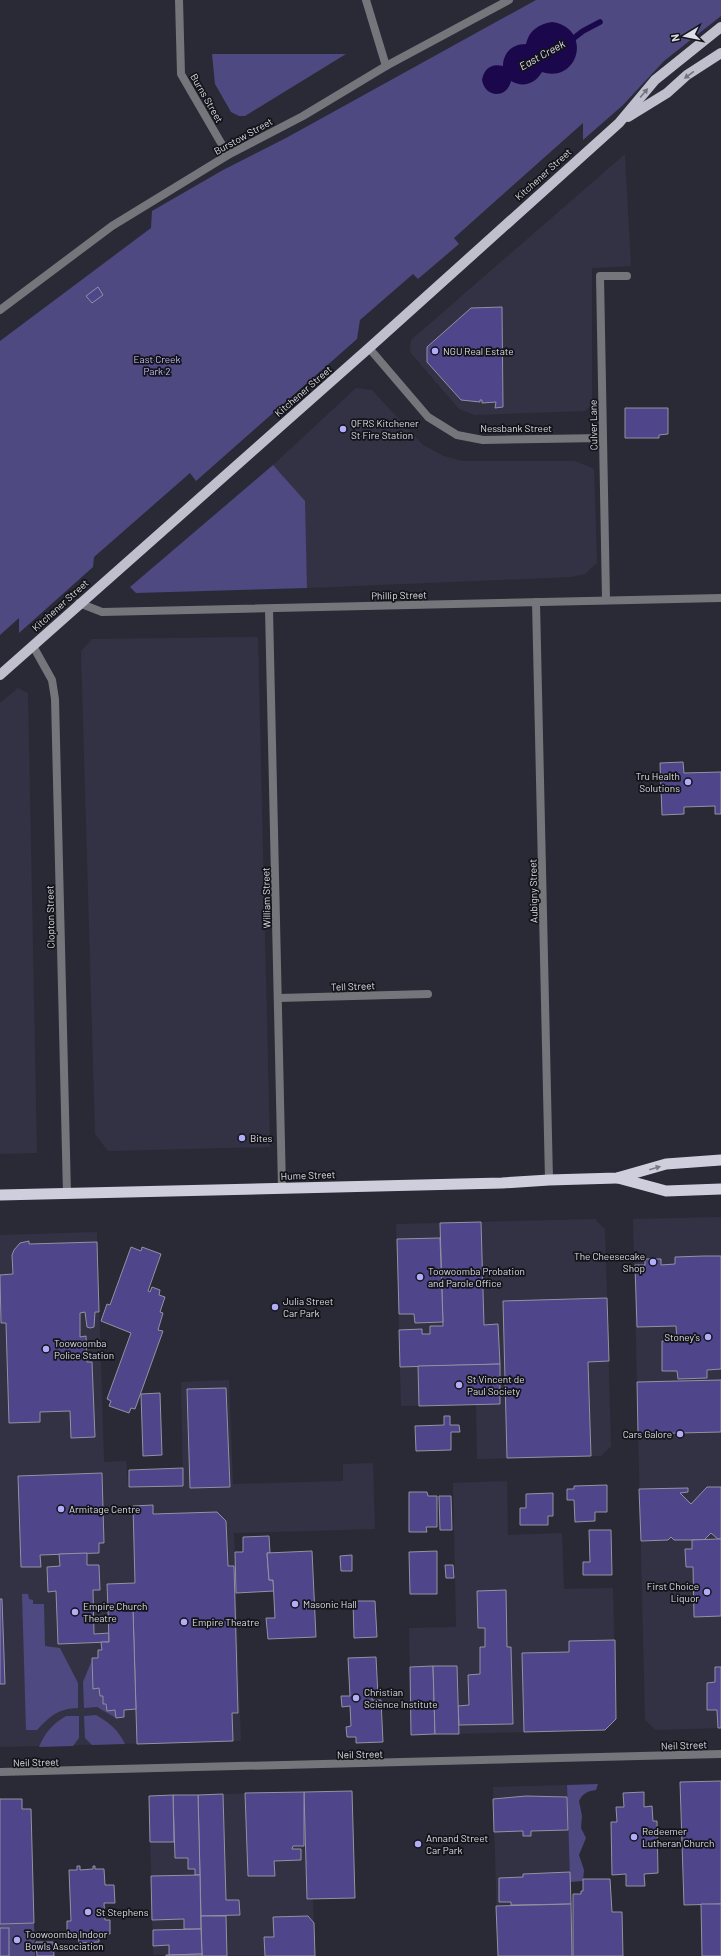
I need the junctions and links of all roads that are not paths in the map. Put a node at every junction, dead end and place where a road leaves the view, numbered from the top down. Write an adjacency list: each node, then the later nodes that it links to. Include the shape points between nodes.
1 (179, 0): 8 (street, Burns Street, via 181,74)
2 (366, 0): 6 (street)
3 (509, 0): 6 (street, Burstow Street)
4 (721, 27): 7 (main road, Kitchener Street, one-way to 4, via 655,80)
5 (721, 53): 7 (main road, Kitchener Street, one-way to 7, via 687,75 667,93)
6 (386, 66): 8 (street, Burstow Street, via 303,116)
7 (619, 123): 11 (main road, Kitchener Street)
8 (228, 155): 10 (street, Burstow Street, via 112,226)
9 (626, 276): 12 (street, Culver Lane, via 600,276)
10 (0, 310)
11 (369, 348): 12 (street, Nessbank Street, via 428,417 457,435 483,440); 16 (main road, Kitchener Street)
12 (603, 438): 14 (street, Culver Lane)
13 (721, 598): 14 (street, Phillip Street)
14 (606, 599): 15 (street, Phillip Street)
15 (536, 602): 17 (street, Phillip Street); 24 (street, Aubigny Street)
16 (79, 603): 17 (street, Phillip Street, via 102,612); 18 (main road, Kitchener Street)
17 (269, 608): 21 (street, William Street)
18 (33, 646): 19 (main road, Kitchener Street); 27 (street, Clopton Street, via 52,680 55,699)
19 (0, 675)
20 (428, 994): 21 (street, Tell Street)
21 (279, 998): 25 (street, William Street)
22 (721, 1160): 23 (highway, Hume Street, one-way to 22, via 666,1164)
23 (617, 1178): 24 (highway, Hume Street); 26 (highway, Hume Street, via 666,1191)
24 (549, 1180): 25 (highway, Hume Street)
25 (282, 1188): 27 (highway, Hume Street)
26 (721, 1190)
27 (67, 1194): 28 (highway, Hume Street)
28 (0, 1195)
29 (721, 1754): 30 (street, Neil Street)
30 (0, 1772)

